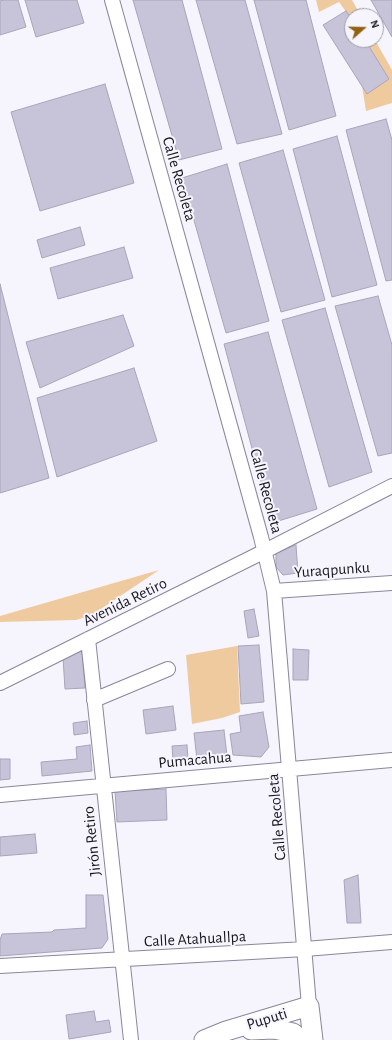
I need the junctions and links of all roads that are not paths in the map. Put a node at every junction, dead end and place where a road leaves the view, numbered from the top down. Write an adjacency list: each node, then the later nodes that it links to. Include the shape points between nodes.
1 (112, 0): 3 (street, Calle Recoleta)
2 (392, 486): 3 (street, Avenida Retiro)
3 (265, 551): 5 (street, Calle Recoleta); 6 (street, Avenida Retiro)
4 (392, 583): 5 (street, Yuraqpunku)
5 (274, 591): 11 (street, Calle Recoleta)
6 (88, 639): 8 (street, Avenida Retiro); 9 (street, Jirón Retiro)
7 (168, 669): 9 (street)
8 (0, 683)
9 (94, 700): 12 (street, Jirón Retiro)
10 (392, 760): 11 (street, Pumacahua)
11 (289, 769): 12 (street, Pumacahua); 15 (street, Calle Recoleta)
12 (104, 786): 13 (street, Pumacahua); 16 (street, Jirón Retiro)
13 (0, 795)
14 (392, 942): 15 (street, Calle Atahuallpa)
15 (305, 950): 16 (street, Calle Atahuallpa); 18 (street, Calle Recoleta)
16 (121, 960): 17 (street, Calle Atahuallpa); 20 (street, Jirón Retiro)
17 (0, 966)
18 (309, 1006): 19 (street, Puputi); 23 (street)
19 (226, 1032): 21 (street, Puputi); 22 (street, Puputi, via 273,1029 293,1033)
20 (131, 1040)
21 (204, 1040)
22 (301, 1040)
23 (313, 1040)

